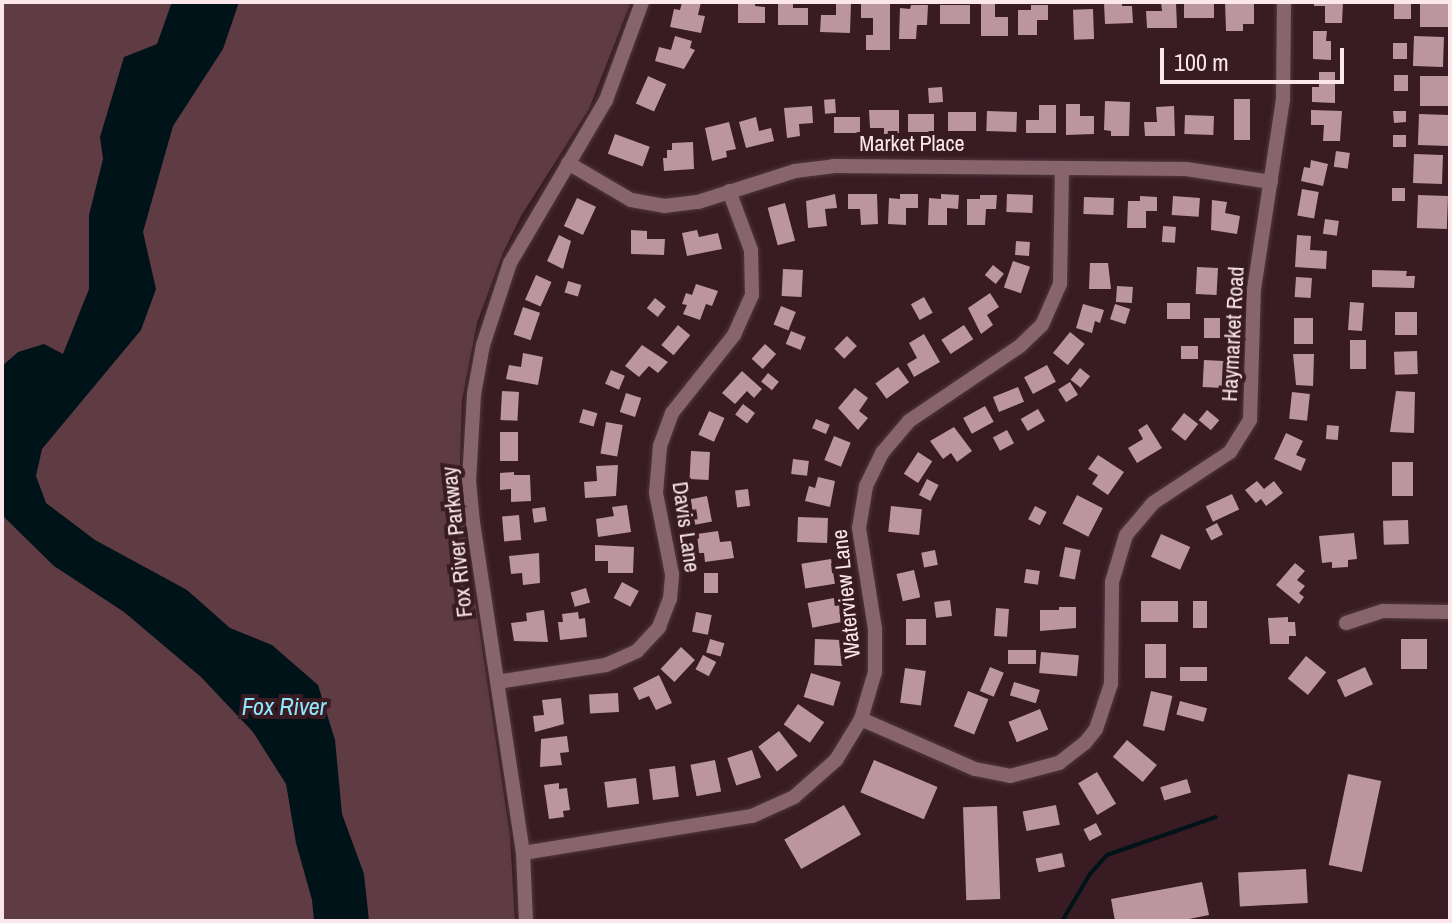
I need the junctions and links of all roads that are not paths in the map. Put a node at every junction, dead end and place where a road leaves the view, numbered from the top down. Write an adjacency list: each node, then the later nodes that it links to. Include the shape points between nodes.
1 (642, 2): 3 (street, Fox River Parkway, via 606,100)
2 (1284, 2): 5 (street, Haymarket Road, via 1283,99)
3 (568, 163): 6 (street, Market Place, via 612,191 649,204 698,202); 9 (street, Fox River Parkway, via 510,263 483,345 474,394 471,509)
4 (1062, 168): 5 (street, Market Place, via 1186,169); 6 (street, Market Place, via 833,166 795,171); 10 (street, Waterview Lane, via 1060,284 1042,325 1020,346 909,421 882,453 866,486 859,528 876,655)
5 (1271, 182): 10 (street, Haymarket Road, via 1254,289 1250,420 1230,452 1153,503 1126,535 1112,582 1111,684 1096,729 1059,763 1010,776 975,769)
6 (729, 191): 9 (street, Davis Lane, via 751,250 752,295 734,335 672,413 660,446 656,493 672,574 670,599 659,627 637,651 606,665)
7 (1450, 612): 8 (street, via 1383,611)
8 (1346, 623)
9 (497, 682): 11 (street, Fox River Parkway)
10 (861, 719): 11 (street, Waterview Lane, via 825,772 774,807 729,821)
11 (523, 853): 12 (street, Fox River Parkway)
12 (526, 921)

